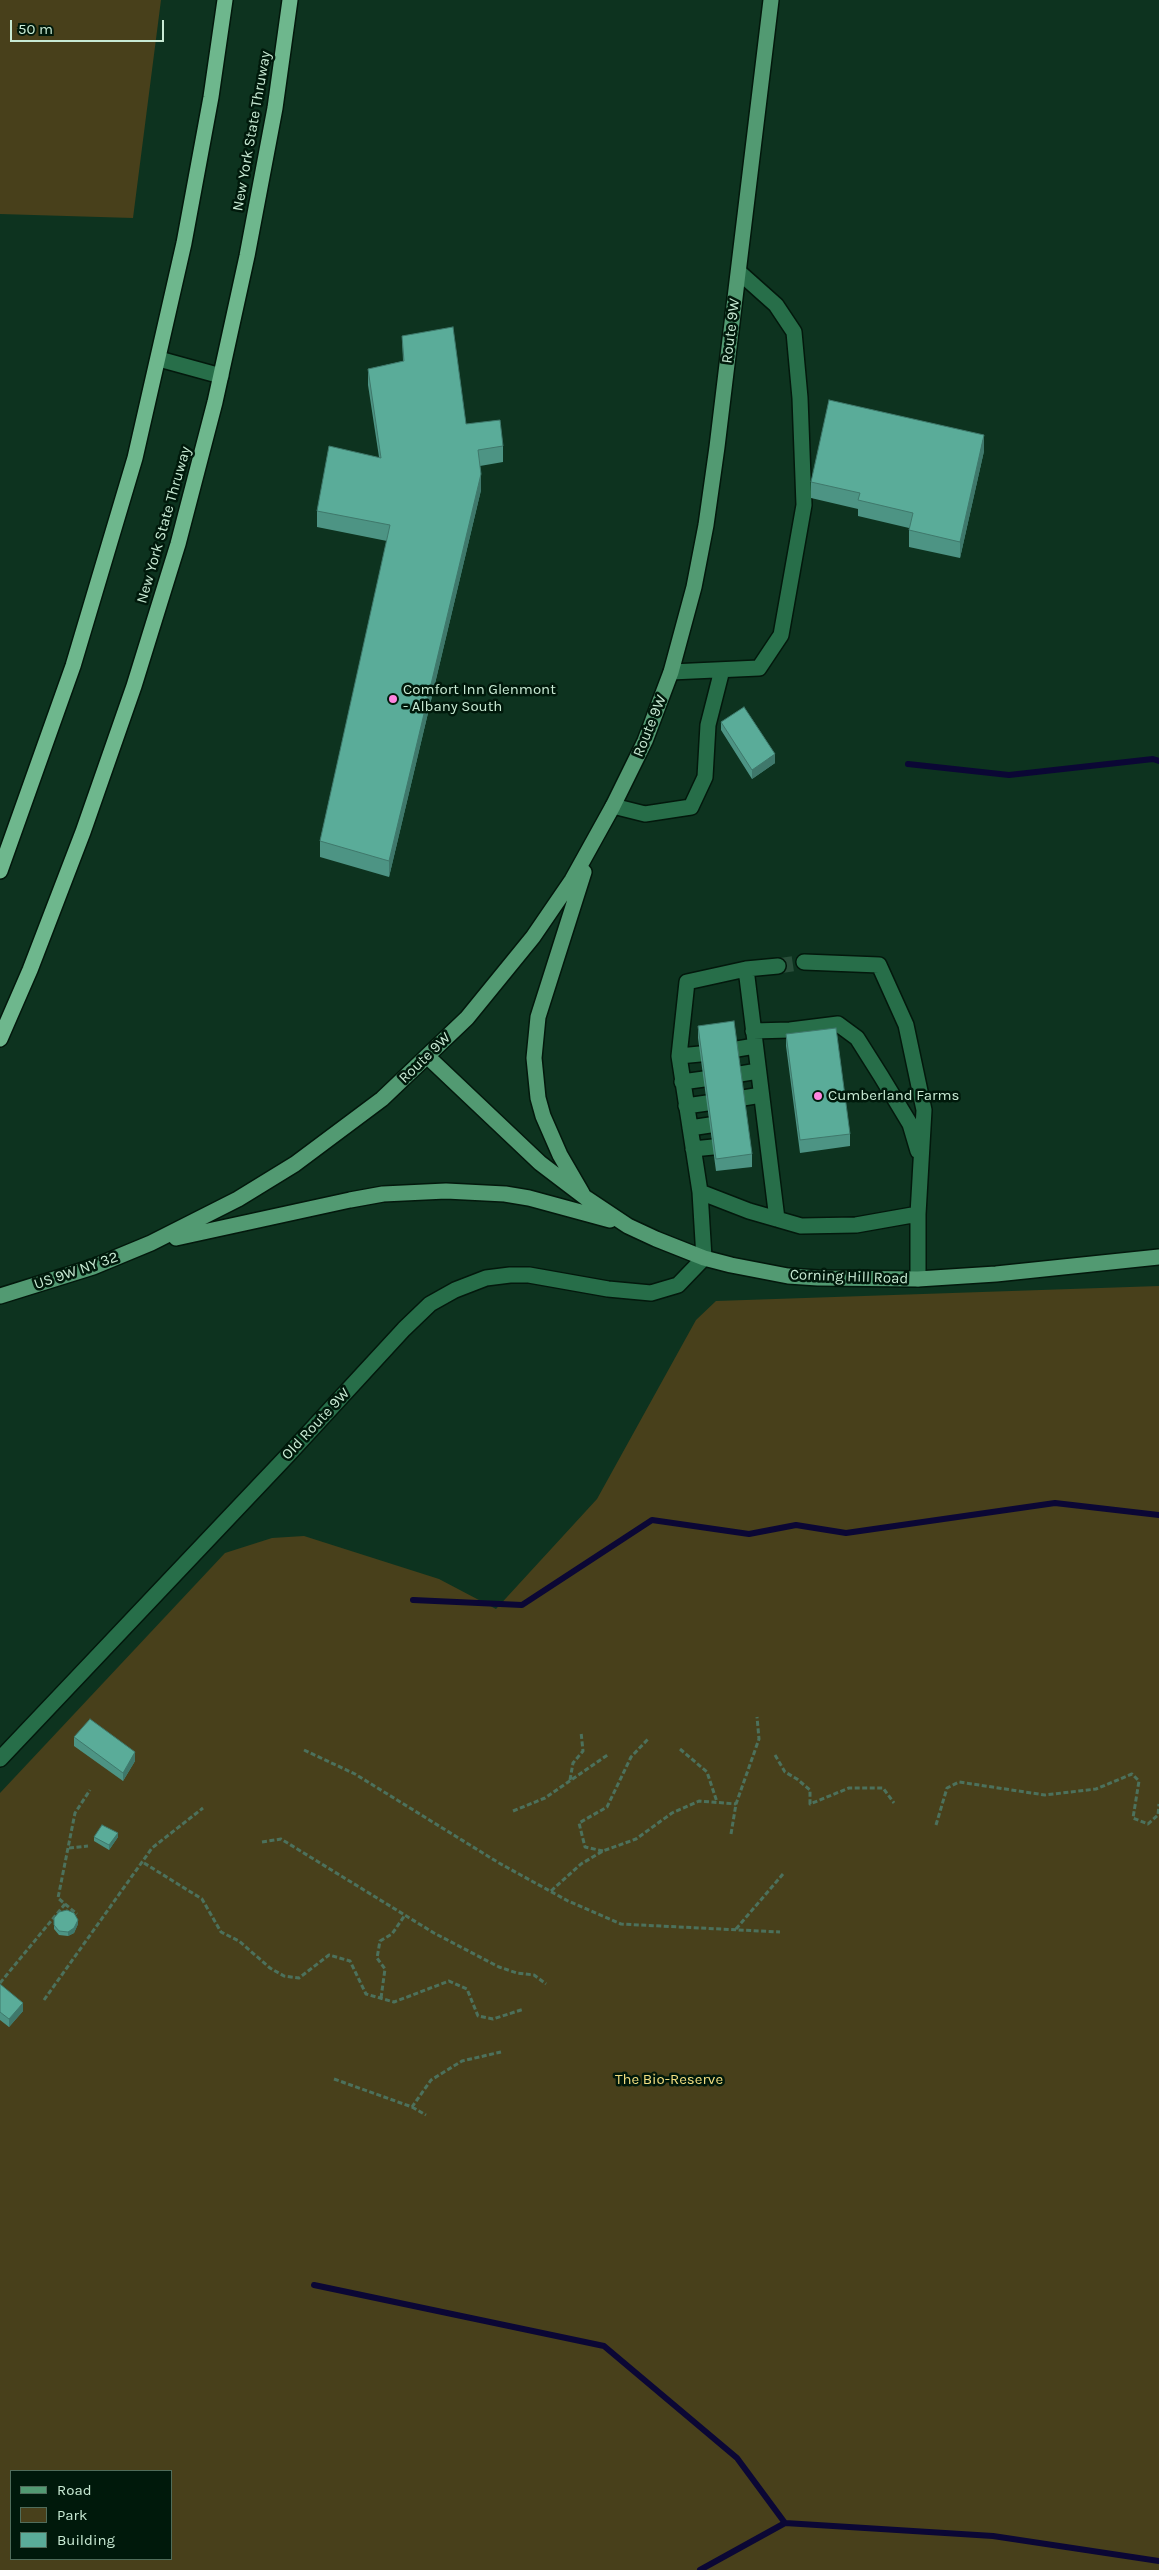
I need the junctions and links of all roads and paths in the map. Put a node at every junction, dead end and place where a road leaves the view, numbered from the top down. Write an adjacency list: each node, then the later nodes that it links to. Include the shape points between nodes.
1 (225, 0): 5 (highway, via 198,170)
2 (290, 0): 6 (highway, New York State Thruway, via 262,182)
3 (771, 0): 4 (main road, Route 9W)
4 (739, 272): 7 (street, via 776,304 794,332 804,505 780,635 759,668); 8 (main road, Route 9W, via 706,525 689,610)
5 (159, 359): 6 (street); 11 (highway, via 94,600)
6 (221, 376): 16 (highway, New York State Thruway, via 178,544 131,695 60,894)
7 (722, 670): 8 (street); 9 (street, via 708,724 705,777 691,807 645,814)
8 (671, 672): 9 (main road, Route 9W, via 645,741)
9 (613, 806): 10 (main road, Route 9W)
10 (593, 844): 21 (main road, Route 9W, via 553,911 533,937 467,1018); 40 (main road, via 541,1008 534,1058 543,1116 560,1155)
11 (0, 870)
12 (804, 962): 38 (street, via 879,966 906,1025 924,1110)
13 (778, 966): 14 (street)
14 (746, 969): 15 (street); 20 (street, via 687,982)
15 (753, 1030): 17 (street); 38 (street, via 790,1030 838,1024 857,1038 910,1124)
16 (0, 1038)
17 (755, 1046): 18 (street); 22 (street)
18 (736, 1049)
19 (700, 1054): 20 (street)
20 (679, 1056): 25 (street)
21 (428, 1057): 40 (main road, Corning Hill Road, via 540,1163); 44 (main road, Route 9W, via 370,1108 294,1164 221,1208)
22 (758, 1071): 23 (street); 26 (street)
23 (740, 1074)
24 (704, 1079): 25 (street)
25 (682, 1082): 29 (street)
26 (761, 1095): 27 (street); 30 (street)
27 (743, 1098)
28 (707, 1104): 29 (street)
29 (686, 1106): 33 (street)
30 (764, 1119): 31 (street); 34 (street)
31 (746, 1121)
32 (710, 1125): 33 (street)
33 (690, 1128): 37 (street)
34 (767, 1141): 35 (street); 42 (street)
35 (749, 1142)
36 (713, 1147): 37 (street)
37 (693, 1150): 39 (street)
38 (921, 1160): 41 (street)
39 (700, 1192): 42 (street); 46 (street)
40 (586, 1198): 43 (main road, Corning Hill Road)
41 (918, 1214): 42 (street, via 856,1225 801,1226); 47 (street)
42 (776, 1219)
43 (628, 1226): 44 (main road, via 529,1198 446,1191 383,1194); 46 (main road, Corning Hill Road)
44 (151, 1243): 48 (main road, US 9W NY 32, via 93,1267)
45 (1159, 1257): 47 (main road, Corning Hill Road)
46 (704, 1258): 47 (main road, Corning Hill Road, via 795,1276); 56 (street, Old Route 9W, via 678,1285 651,1293 510,1275 478,1281 430,1304)
47 (918, 1279)
48 (0, 1296)
49 (757, 1717): 61 (path, via 759,1739)
50 (581, 1732): 57 (path, via 583,1751 573,1763)
51 (649, 1738): 70 (path, via 631,1757 607,1806 579,1823 585,1847)
52 (680, 1749): 59 (path, via 707,1772)
53 (304, 1750): 73 (path, via 354,1774)
54 (609, 1754): 57 (path)
55 (774, 1755): 60 (path, via 785,1772 810,1790 810,1804 849,1788 883,1788)
56 (0, 1759)
57 (570, 1781): 64 (path, via 545,1798)
58 (90, 1790): 69 (path, via 75,1813)
59 (716, 1802): 61 (path); 70 (path, via 699,1801 672,1813 636,1839)
60 (894, 1803)
61 (736, 1804): 66 (path)
62 (1159, 1804): 65 (path, via 1158,1815 1148,1824 1133,1818 1139,1781 1132,1774 1096,1789 1053,1794 959,1782 947,1788)
63 (203, 1808): 71 (path, via 152,1848)
64 (513, 1811)
65 (936, 1825)
66 (731, 1834)
67 (262, 1842): 76 (path, via 281,1839)
68 (88, 1846): 69 (path)
69 (69, 1848): 74 (path, via 58,1898)
70 (603, 1851): 73 (path, via 580,1864)
71 (144, 1863): 81 (path, via 202,1900 221,1932 239,1941 284,1976 299,1978 329,1955 350,1961 366,1994); 82 (path)
72 (783, 1874): 77 (path)
73 (551, 1891): 77 (path, via 621,1924)
74 (65, 1904): 75 (path); 79 (path)
75 (77, 1914)
76 (405, 1915): 80 (path, via 499,1967 534,1975); 81 (path, via 392,1934 380,1940 377,1958 385,1970)
77 (735, 1930): 78 (path)
78 (780, 1932)
79 (0, 1983)
80 (546, 1984)
81 (381, 1998): 83 (path, via 394,2002 449,1981 467,1989 478,2016 493,2019)
82 (44, 2000)
83 (524, 2008)
84 (501, 2052): 86 (path, via 462,2061 431,2080)
85 (334, 2079): 86 (path)
86 (412, 2107): 87 (path)
87 (426, 2115)

